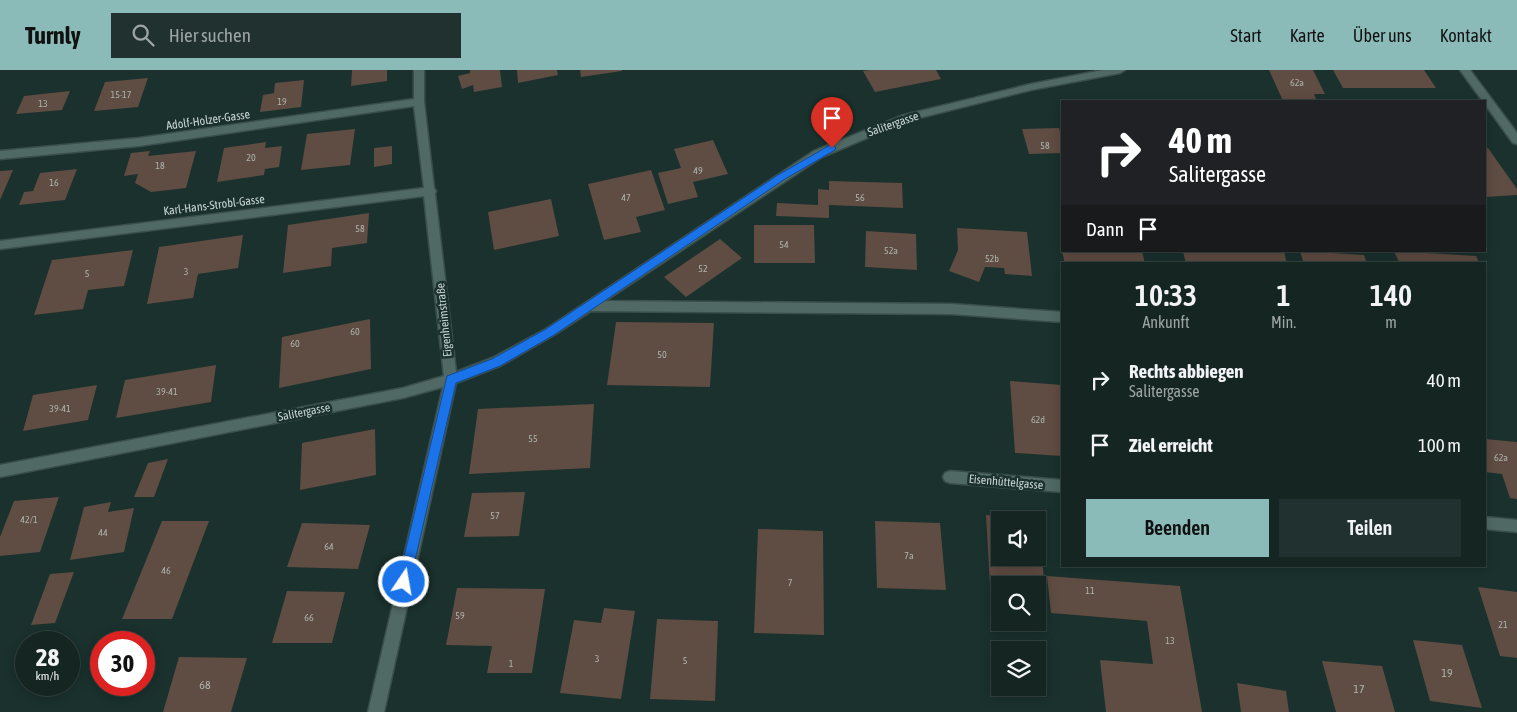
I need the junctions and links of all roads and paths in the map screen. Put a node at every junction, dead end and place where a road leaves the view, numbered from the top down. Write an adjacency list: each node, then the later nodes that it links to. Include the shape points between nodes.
1 (419, 70): 4 (street, Eigenheimstraße)
2 (1120, 70): 9 (street, Salitergasse, via 904,118 818,154)
3 (1465, 70): 5 (street)
4 (419, 102): 6 (street, Adolf-Holzer-Gasse, via 139,142); 7 (street, Eigenheimstraße)
5 (1517, 140)
6 (0, 155)
7 (431, 191): 8 (street, Karl-Hans-Strobl-Gasse); 11 (street, Eigenheimstraße)
8 (0, 245)
9 (590, 306): 10 (street, via 951,309); 11 (street, Salitergasse, via 496,362)
10 (1061, 317)
11 (451, 380): 12 (street, Salitergasse, via 404,393); 17 (street, Eigenheimstraße)
12 (0, 471)
13 (950, 477): 14 (street, Eisenhüttelgasse)
14 (1061, 486)
15 (1486, 523): 16 (street)
16 (1517, 526)
17 (376, 712)

